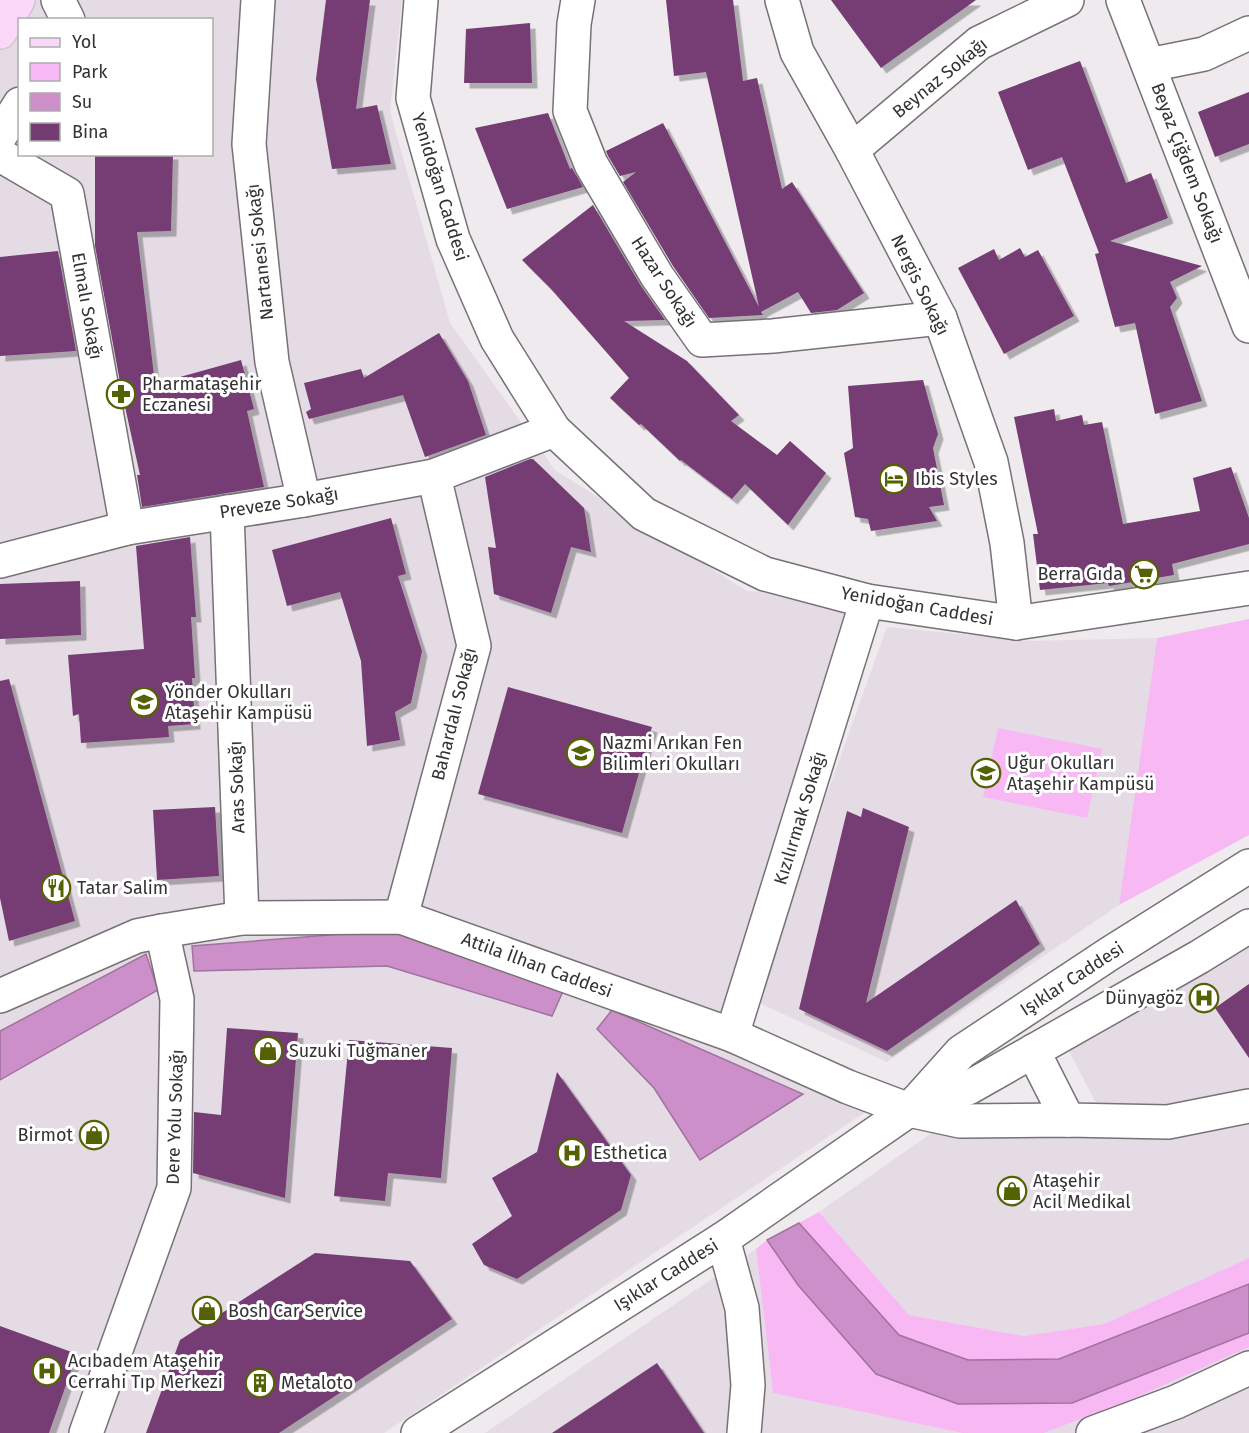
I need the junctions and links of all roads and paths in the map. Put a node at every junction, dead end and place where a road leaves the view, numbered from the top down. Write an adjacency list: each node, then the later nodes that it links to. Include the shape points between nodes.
1 (18, 0): 10 (main road)
2 (58, 0): 9 (street)
3 (258, 0): 21 (street, Nartanesi Sokağı, via 249,144 272,362)
4 (421, 0): 19 (street, Yenidoğan Caddesi, via 413,98 453,239 496,339)
5 (578, 0): 17 (street, Hazar Sokağı, via 570,111 597,174 657,276 702,340)
6 (782, 0): 15 (street, Nergis Sokağı, via 797,52)
7 (1067, 0): 15 (street, Beynaz Sokağı, via 979,43)
8 (1123, 0): 12 (street, Beyaz Çiğdem Sokağı)
9 (67, 18)
10 (0, 32)
11 (1249, 33): 12 (street, via 1204,54)
12 (1149, 65): 18 (street, Beyaz Çiğdem Sokağı)
13 (18, 108): 14 (street)
14 (0, 136)
15 (852, 150): 17 (street, Nergis Sokağı)
16 (0, 155): 23 (street, Elmalı Sokağı, via 67,194)
17 (940, 318): 27 (street, Nergis Sokağı, via 991,462 1007,543)
18 (1249, 326)
19 (554, 430): 20 (street, Preveze Sokağı); 26 (street, Yenidoğan Caddesi, via 644,514 765,574)
20 (434, 476): 21 (street, Preveze Sokağı); 29 (street, Bahardalı Sokağı, via 474,646)
21 (304, 500): 22 (street, Preveze Sokağı)
22 (227, 512): 23 (street, Preveze Sokağı); 30 (street, Aras Sokağı)
23 (127, 528): 24 (street, Preveze Sokağı)
24 (0, 561)
25 (1249, 588): 27 (street, Yenidoğan Caddesi)
26 (867, 601): 27 (street, Yenidoğan Caddesi); 34 (street, Kızılırmak Sokağı)
27 (1016, 623)
28 (1249, 866): 37 (street, Işıklar Caddesi, via 961,1052)
29 (401, 917): 30 (street, Attila İlhan Caddesi); 34 (street, Attila İlhan Caddesi)
30 (242, 918): 32 (street, Attila İlhan Caddesi)
31 (1249, 926): 35 (street, Işıklar Caddesi)
32 (162, 931): 33 (street, Attila İlhan Caddesi, via 137,936); 43 (street, Dere Yolu Sokağı, via 177,999 174,1188)
33 (0, 996)
34 (732, 1035): 37 (street, Attila İlhan Caddesi)
35 (1033, 1051): 37 (street, Işıklar Caddesi, via 970,1087); 38 (street)
36 (1249, 1106): 38 (street, Attila İlhan Caddesi, via 1168,1122)
37 (909, 1110): 38 (street, Attila İlhan Caddesi, via 960,1121); 39 (street, Işıklar Caddesi)
38 (1068, 1120)
39 (723, 1239): 41 (street, Işıklar Caddesi); 42 (street, via 742,1308)
40 (1249, 1368): 44 (street, via 1176,1402)
41 (421, 1432)
42 (750, 1432)
43 (87, 1433)
44 (1093, 1433)

